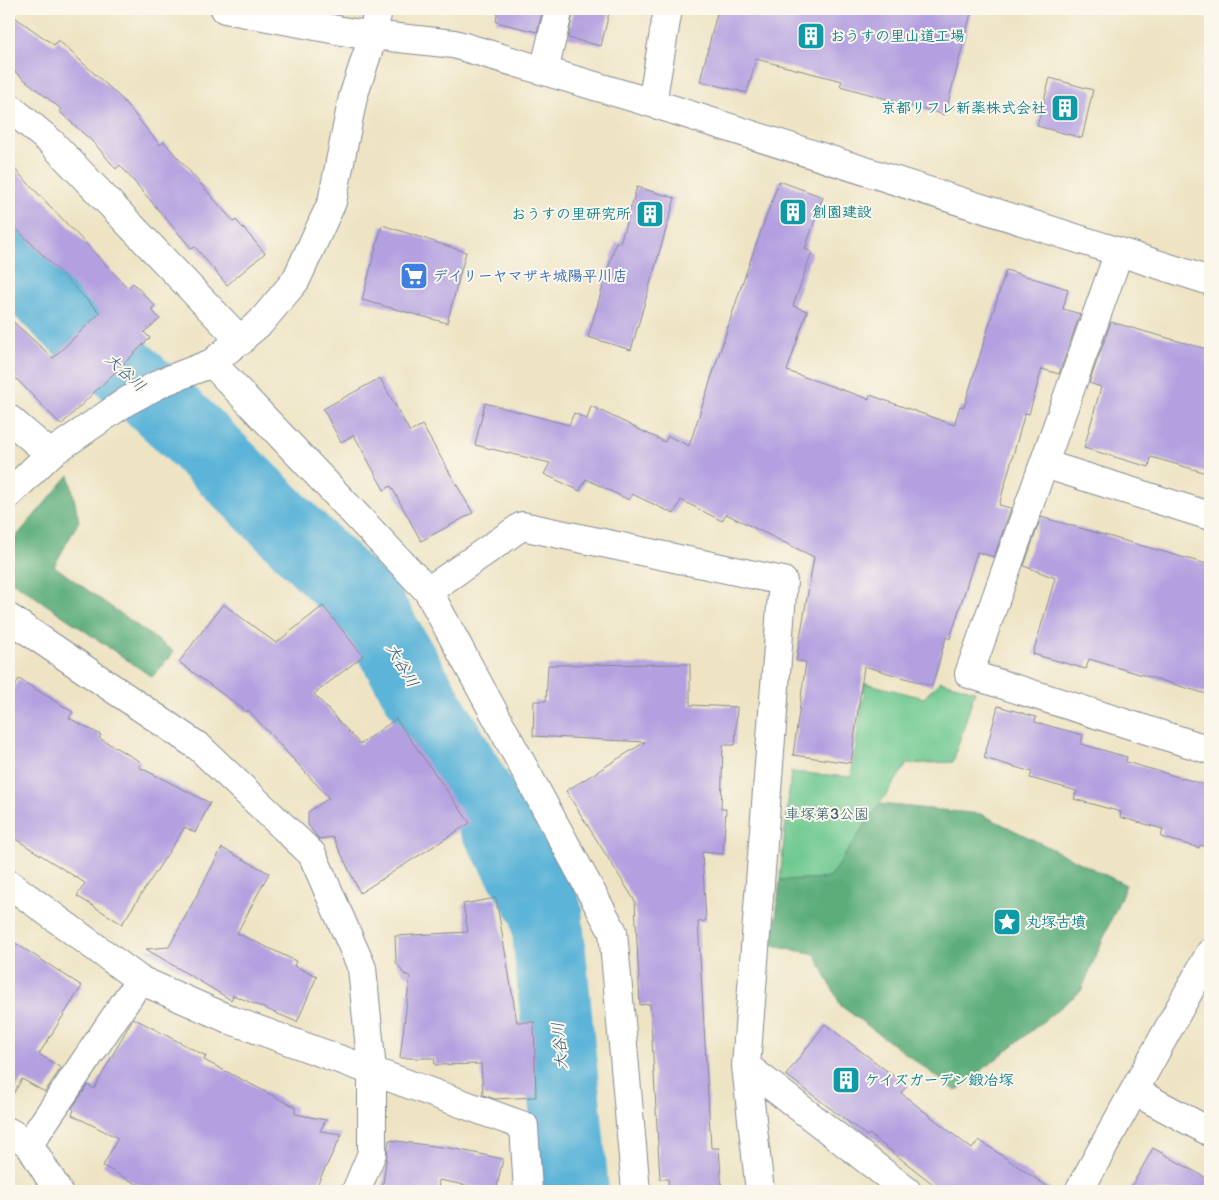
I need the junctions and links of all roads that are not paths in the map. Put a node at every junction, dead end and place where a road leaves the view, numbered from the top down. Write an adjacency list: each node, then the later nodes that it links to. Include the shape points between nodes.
1 (225, 9): 5 (street)
2 (378, 9): 5 (street)
3 (559, 9): 6 (street)
4 (668, 9): 7 (street)
5 (373, 36): 6 (street, via 454,44); 11 (street, via 353,97 332,202 296,280)
6 (544, 70): 7 (street)
7 (652, 103): 9 (street)
8 (9, 106): 11 (street, via 52,143)
9 (1119, 252): 10 (street); 15 (street)
10 (1210, 282)
11 (241, 341): 12 (street)
12 (212, 363): 14 (street, via 163,382 127,401); 18 (street)
13 (9, 419): 14 (street)
14 (50, 454): 16 (street)
15 (1044, 464): 17 (street); 20 (street, via 969,674)
16 (9, 494)
17 (1210, 516)
18 (428, 591): 24 (street, via 522,526 783,580); 32 (street, via 613,932)
19 (9, 618): 25 (street, via 199,746 312,854 362,968)
20 (1210, 750)
21 (9, 884): 23 (street)
22 (1210, 953): 26 (street)
23 (140, 980): 25 (street, via 231,1020); 28 (street)
24 (746, 1066): 33 (street); 34 (street)
25 (372, 1070): 30 (street, via 372,1153); 31 (street, via 524,1126)
26 (1134, 1090): 27 (street); 35 (street)
27 (1210, 1132)
28 (19, 1138): 29 (street)
29 (58, 1191)
30 (356, 1191)
31 (528, 1191)
32 (636, 1191)
33 (760, 1191)
34 (907, 1191)
35 (1079, 1191)

